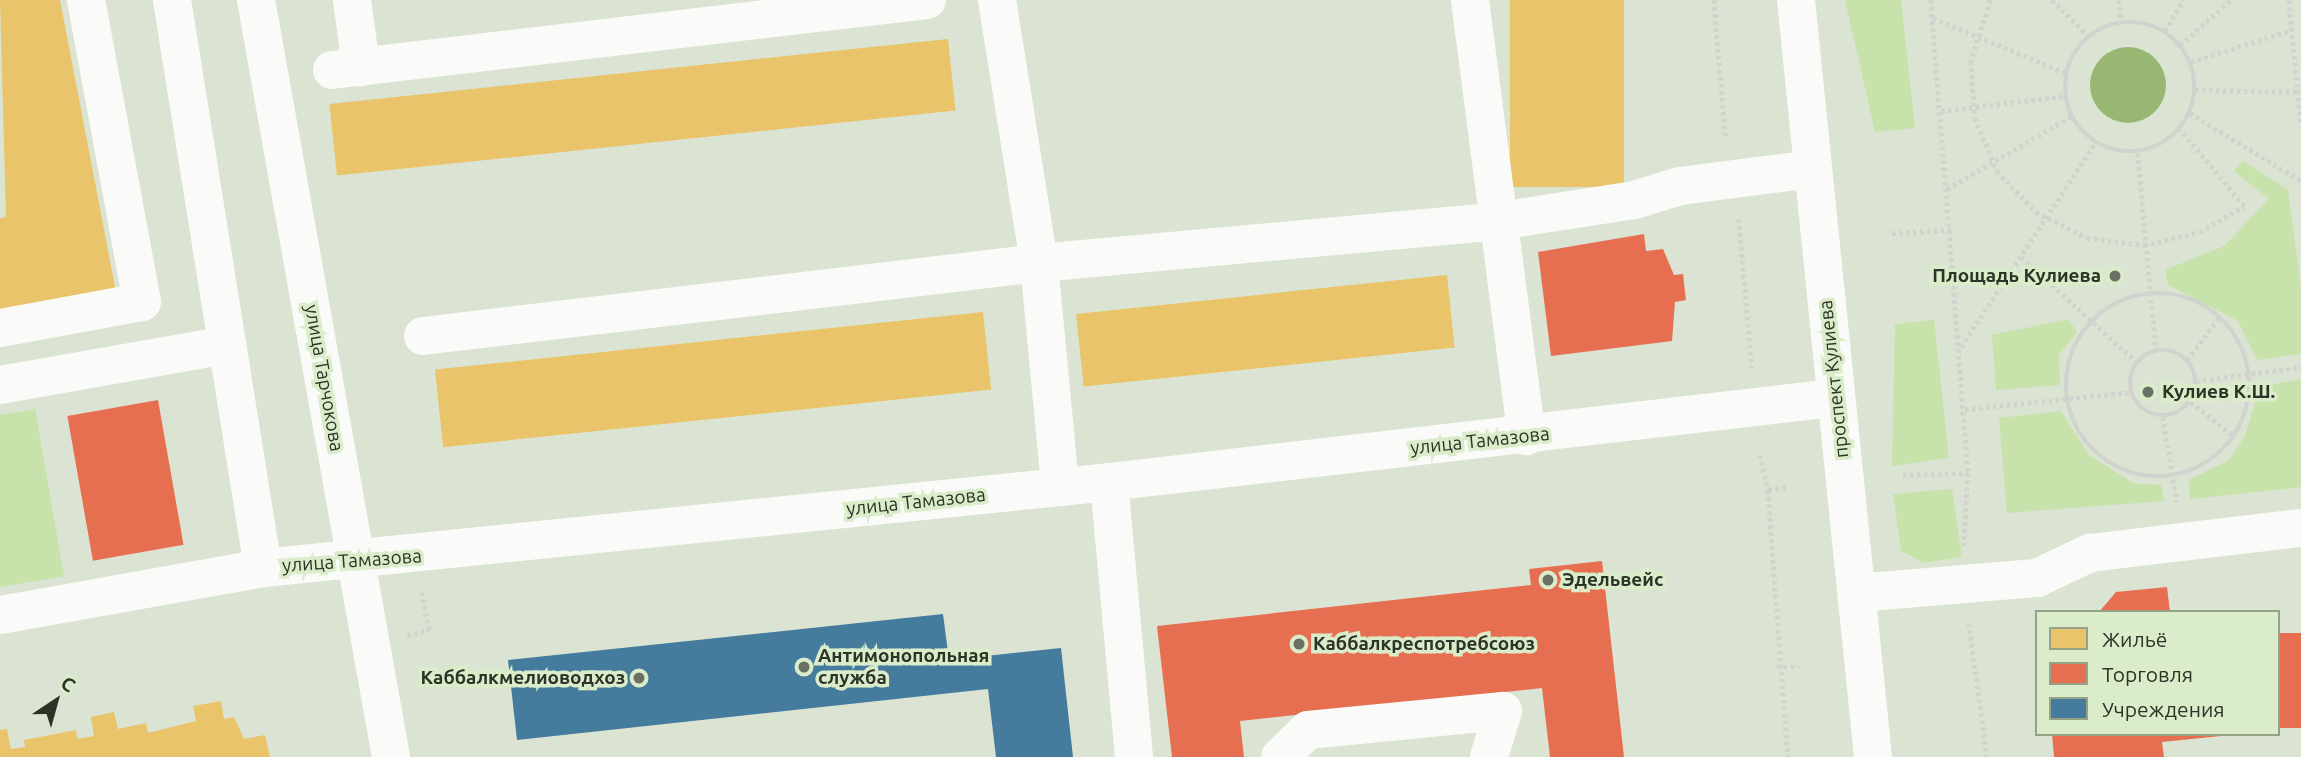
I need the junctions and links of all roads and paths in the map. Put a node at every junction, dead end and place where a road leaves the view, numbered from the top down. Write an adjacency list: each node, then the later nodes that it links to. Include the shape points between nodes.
1 (86, 0): 53 (street, via 142,302)
2 (172, 0): 55 (street)
3 (256, 0): 83 (street, улица Тарчокова)
4 (352, 0): 5 (street, via 346,68)
5 (927, 0)
6 (997, 0): 49 (street)
7 (1470, 0): 44 (street)
8 (1714, 0): 36 (path)
9 (1796, 0): 39 (street, проспект Кулиева)
10 (1931, 0): 17 (path)
11 (1991, 0): 22 (path)
12 (2052, 0): 21 (path)
13 (2119, 0): 18 (path)
14 (2183, 0): 20 (path)
15 (2231, 0): 23 (path)
16 (2289, 0): 19 (path)
17 (1933, 18): 22 (path); 30 (path)
18 (2121, 22): 20 (path); 21 (path)
19 (2292, 30): 24 (path); 27 (path)
20 (2165, 31): 23 (path)
21 (2089, 36): 25 (path)
22 (1977, 39): 25 (path); 29 (path)
23 (2180, 45): 24 (path)
24 (2191, 62): 26 (path)
25 (2066, 73): 28 (path)
26 (2195, 90): 27 (path); 31 (path)
27 (2298, 92): 33 (path)
28 (2066, 96): 29 (path); 32 (path)
29 (1974, 106): 30 (path); 38 (path)
30 (1941, 111): 41 (path)
31 (2190, 113): 34 (path); 40 (path)
32 (2072, 116): 35 (path); 38 (path)
33 (2301, 123)
34 (2180, 130): 37 (path); 47 (path, via 2244,205 2200,232)
35 (2095, 143): 37 (path); 43 (path)
36 (1726, 147)
37 (2138, 153): 47 (path)
38 (1993, 159): 41 (path); 43 (path)
39 (1812, 169): 44 (street, via 1680,186 1634,200); 67 (street, проспект Кулиева)
40 (2301, 181)
41 (1947, 189): 45 (path)
42 (1738, 208): 61 (path)
43 (2047, 218): 47 (path, via 2087,238); 48 (path)
44 (1499, 221): 49 (street); 71 (street)
45 (1951, 230): 46 (path); 56 (path)
46 (1892, 233)
47 (2144, 245): 50 (path)
48 (2021, 257): 52 (path); 56 (path)
49 (1039, 263): 54 (street); 78 (street)
50 (2150, 293): 51 (path, via 2181,296); 52 (path, via 2121,301); 57 (path)
51 (2218, 318): 58 (path); 62 (path, via 2232,330)
52 (2090, 323): 59 (path); 66 (path, via 2067,368)
53 (0, 328)
54 (422, 336)
55 (228, 345): 64 (street); 84 (street)
56 (1960, 347): 69 (path)
57 (2156, 350): 58 (path); 59 (path)
58 (2187, 360): 63 (path)
59 (2137, 362): 65 (path)
60 (2301, 367): 62 (path)
61 (1753, 375)
62 (2248, 375): 63 (path); 72 (path, via 2244,420)
63 (2196, 381): 68 (path)
64 (0, 385)
65 (2131, 392): 66 (path); 70 (path, via 2143,410)
66 (2066, 397): 69 (path); 76 (path, via 2075,426 2116,468)
67 (1834, 398): 71 (street, улица Тамазова); 86 (street, проспект Кулиева)
68 (2191, 402): 70 (path); 72 (path)
69 (1965, 409): 74 (path)
70 (2163, 417): 76 (path)
71 (1527, 436): 77 (street, улица Тамазова)
72 (2234, 436): 76 (path, via 2203,466)
73 (1760, 455): 80 (path)
74 (1968, 474): 75 (path); 82 (path)
75 (1903, 475)
76 (2174, 477)
77 (1109, 482): 78 (street, улица Тамазова); 93 (street)
78 (1060, 487): 83 (street, улица Тамазова)
79 (1786, 488): 80 (path)
80 (1768, 490): 90 (path)
81 (2301, 528): 86 (street, via 2090,553 2037,578)
82 (1962, 557)
83 (358, 563): 84 (street, улица Тамазова); 92 (street, улица Тарчокова)
84 (263, 568): 87 (street, улица Тамазова)
85 (420, 584): 89 (path, via 429,630)
86 (1857, 593): 97 (street, проспект Кулиева)
87 (0, 615)
88 (1969, 620): 98 (path)
89 (402, 635)
90 (1777, 667): 91 (path); 96 (path)
91 (1799, 667)
92 (391, 757)
93 (1134, 757)
94 (1280, 757): 95 (street, via 1308,730 1503,711)
95 (1489, 757)
96 (1788, 757)
97 (1873, 757)
98 (1987, 757)

